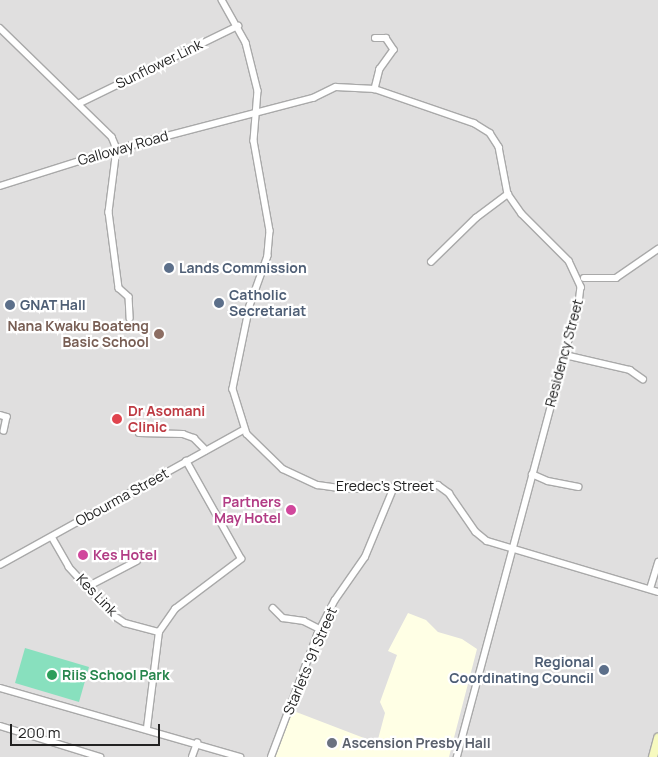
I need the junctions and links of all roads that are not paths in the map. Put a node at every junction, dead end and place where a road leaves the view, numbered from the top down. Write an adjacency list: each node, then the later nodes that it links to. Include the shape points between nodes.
1 (222, 0): 2 (street)
2 (238, 26): 6 (street, Sunflower Link); 7 (street, via 258,91)
3 (0, 28): 6 (street)
4 (375, 38): 5 (street, via 386,38 394,50 380,69)
5 (375, 89): 7 (street, Residency Street, via 336,87 313,98); 11 (street, Residency Street, via 474,123 490,133 499,147)
6 (80, 103): 9 (street, via 110,133)
7 (257, 112): 8 (street, Residency Street); 19 (street, via 255,148 270,231 268,256 250,306 234,389)
8 (247, 114): 9 (street, Galloway Road)
9 (116, 149): 10 (street, Galloway Road); 15 (street, via 109,212 119,288 128,297)
10 (0, 186)
11 (508, 194): 13 (street, via 476,218); 16 (street, Residency Street, via 522,214 569,262 581,287)
12 (658, 249): 14 (street, via 616,278)
13 (431, 262)
14 (584, 278)
15 (130, 318)
16 (565, 355): 17 (street, via 630,370); 24 (street, Residency Street)
17 (643, 380)
18 (0, 415): 20 (street, via 7,417)
19 (244, 430): 22 (street, Obourma Street); 25 (street, Eredec's Street, via 283,469 318,484 346,489)
20 (4, 431)
21 (139, 433): 22 (street, via 183,434 194,438)
22 (206, 450): 23 (street, Obourma Street)
23 (186, 461): 27 (street, Obourma Street); 37 (street, via 241,559 176,609)
24 (532, 474): 26 (street); 28 (street, Residency Street)
25 (394, 487): 28 (street, Eredec's Street, via 443,487 476,532 498,545); 36 (street, Starlets '91 Street, via 365,557 335,600)
26 (578, 487)
27 (52, 537): 31 (street, Obourma Street); 32 (street, Kes Link)
28 (511, 547): 33 (street, Eredec's Street); 47 (street, Residency Street)
29 (137, 561): 32 (street)
30 (658, 562): 33 (street)
31 (0, 565)
32 (87, 587): 37 (street, Kes Link, via 113,615)
33 (650, 589): 34 (street, Eredec's Street)
34 (658, 592)
35 (273, 608): 36 (street, via 283,618 304,621)
36 (320, 629): 46 (street, Starlets '91 Street)
37 (159, 632): 40 (street)
38 (0, 688): 40 (street)
39 (0, 726): 43 (street)
40 (147, 728): 42 (street)
41 (658, 738): 48 (street)
42 (197, 742): 44 (street); 45 (street)
43 (100, 757)
44 (192, 757)
45 (240, 757)
46 (271, 757)
47 (457, 757)
48 (653, 757)

